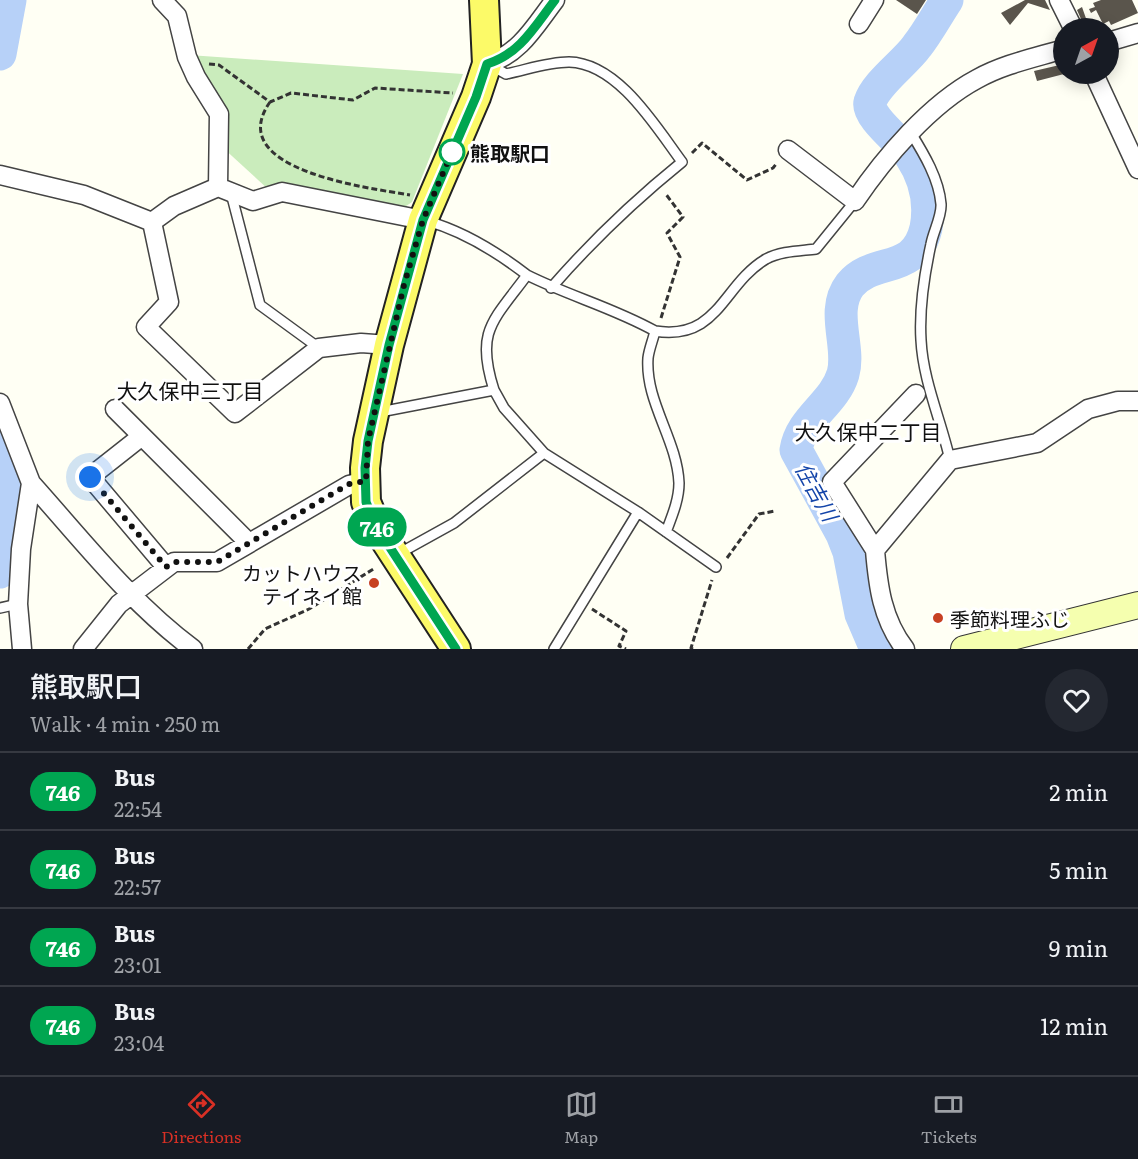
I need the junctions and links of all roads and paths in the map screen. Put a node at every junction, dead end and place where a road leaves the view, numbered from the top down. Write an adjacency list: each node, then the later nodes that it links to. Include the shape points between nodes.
1 (162, 0): 11 (street, via 177,16)
2 (484, 0): 12 (main road)
3 (555, 0): 12 (street, via 519,47 503,59)
4 (1059, 0): 6 (street)
5 (865, 3): 7 (street)
6 (1067, 18)
7 (859, 24)
8 (1138, 33): 9 (street)
9 (1119, 39)
10 (1053, 52): 16 (street, via 975,80)
11 (189, 62): 15 (path, via 219,65); 22 (street, via 219,114)
12 (487, 64): 18 (lane, via 506,74 570,62 592,66 639,104); 24 (main road, via 476,97)
13 (1099, 84): 19 (street)
14 (459, 94): 15 (path, via 375,88 353,100 291,93)
15 (270, 102): 24 (path, via 260,131 267,148 287,163)
16 (910, 134): 23 (street, via 889,153); 39 (lane, via 923,152 941,206 924,276 921,340 925,375 942,422)
17 (788, 150): 18 (path, via 773,168 747,180 702,143); 23 (street)
18 (682, 162): 21 (lane)
19 (1138, 169)
20 (0, 175): 25 (street, via 84,195)
21 (657, 182): 27 (lane); 28 (path, via 683,217 667,233 680,257 666,308)
22 (225, 190): 24 (street, via 253,201 282,192); 25 (street, via 174,206); 30 (lane, via 260,305)
23 (855, 201): 28 (lane, via 816,249 765,260 703,325 667,333)
24 (421, 208): 26 (lane, via 441,225 500,254); 29 (main road)
25 (152, 222): 30 (street, via 169,302 146,327 235,413)
26 (527, 275): 27 (lane); 31 (lane, via 494,320 484,345)
27 (551, 288): 28 (lane, via 613,310)
28 (655, 331): 44 (lane, via 648,357 649,379 676,462 679,484)
29 (389, 345): 30 (street, via 362,343); 36 (main road)
30 (319, 348)
31 (494, 390): 36 (lane); 38 (lane, via 504,408)
32 (916, 394): 46 (street, via 832,482)
33 (1138, 401): 39 (street, via 1118,401 1088,409 1037,443)
34 (0, 403): 41 (street)
35 (115, 409): 37 (street)
36 (374, 413): 40 (main road)
37 (142, 436): 45 (street); 48 (street, via 90,477)
38 (544, 453): 43 (lane); 47 (lane, via 454,523)
39 (950, 460): 46 (street)
40 (366, 481): 45 (street, via 349,484); 47 (main road, via 366,502)
41 (31, 483): 50 (street); 52 (street)
42 (775, 510): 49 (path, via 759,514 723,564)
43 (638, 512): 44 (lane); 51 (lane)
44 (666, 532): 49 (lane)
45 (249, 543): 48 (street, via 217,562 174,562)
46 (875, 549): 63 (street, via 878,590)
47 (395, 556): 55 (main road); 59 (path, via 309,609 265,629)
48 (166, 567): 50 (street)
49 (716, 567): 62 (path)
50 (130, 594): 57 (street); 58 (street, via 159,624)
51 (583, 603): 60 (lane); 61 (path, via 626,631 619,646)
52 (18, 604): 54 (lane); 56 (street)
53 (1138, 605): 64 (main road)
54 (0, 608)
55 (449, 643)
56 (22, 649)
57 (83, 649)
58 (193, 649)
59 (248, 649)
60 (554, 649)
61 (626, 649)
62 (691, 649)
63 (905, 649)
64 (964, 649)

